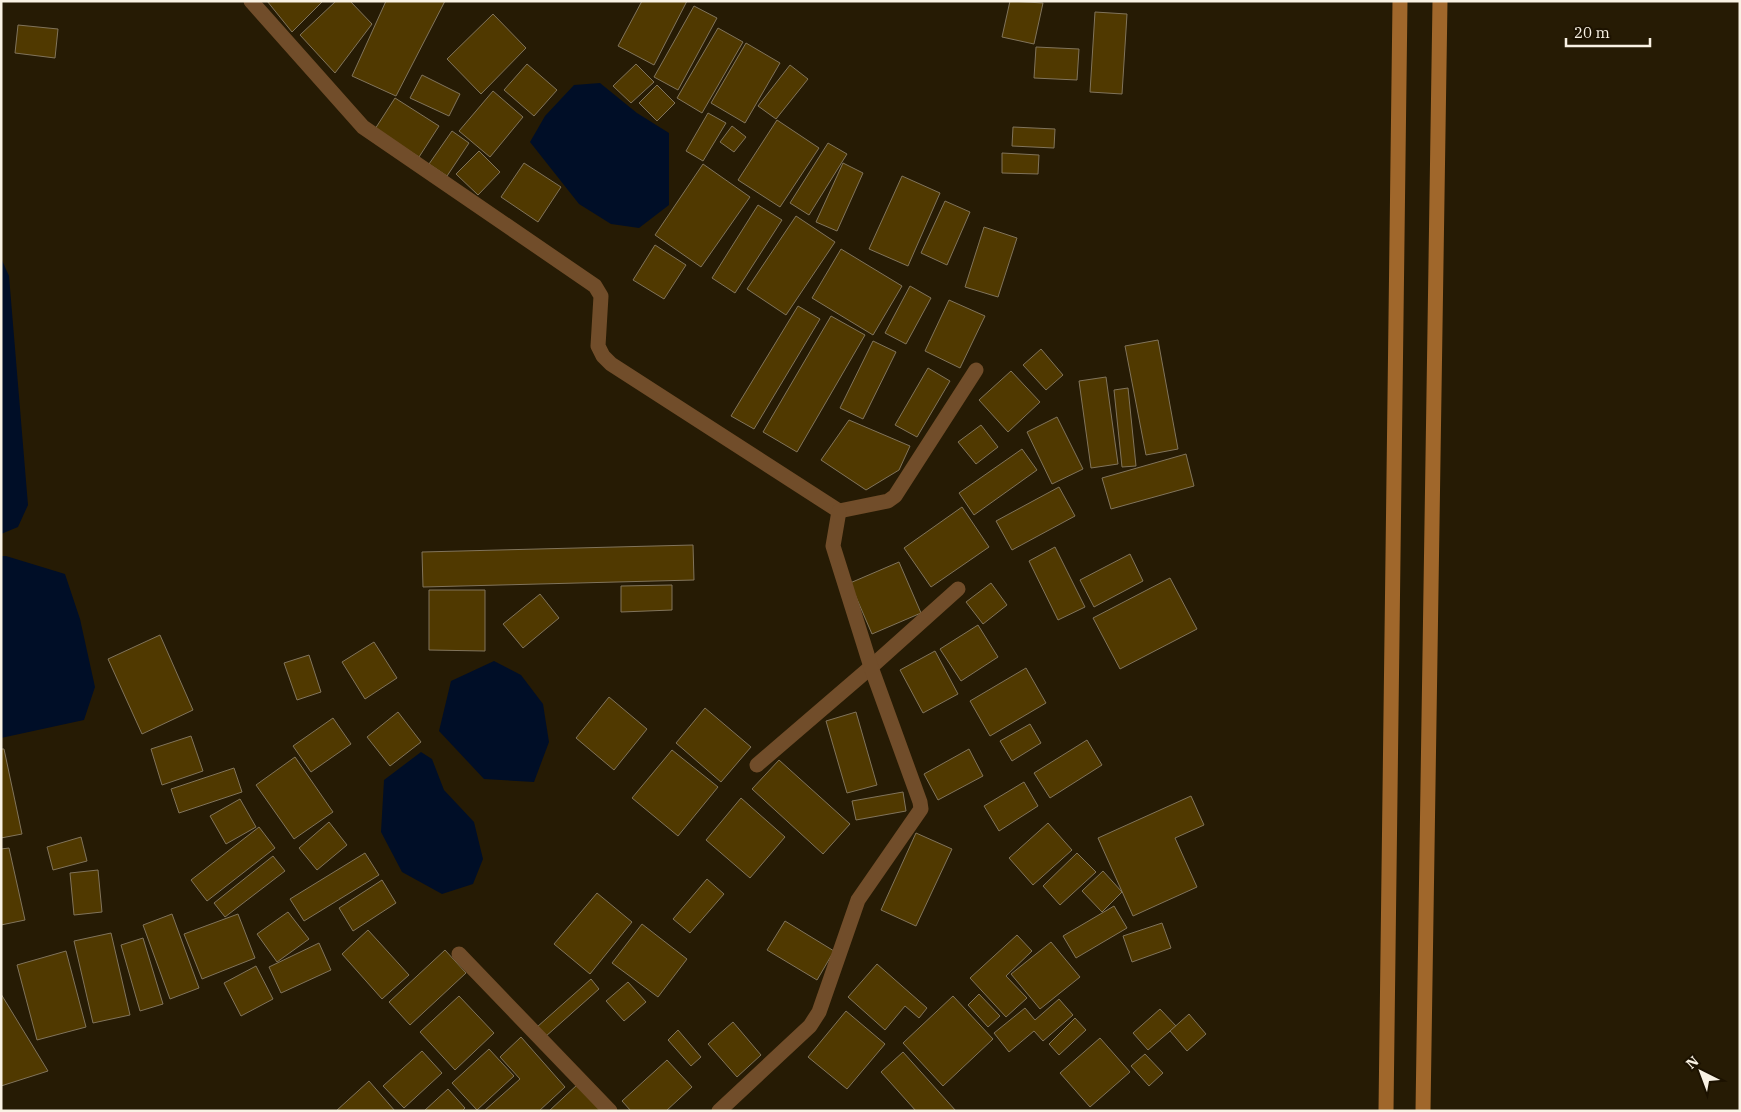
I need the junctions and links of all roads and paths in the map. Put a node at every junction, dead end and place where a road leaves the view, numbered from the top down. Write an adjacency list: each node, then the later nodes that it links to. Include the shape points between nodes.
1 (251, 1): 5 (street, via 362,127 595,286 601,296 598,346 611,364)
2 (1400, 1): 12 (main road)
3 (1440, 1): 13 (main road)
4 (976, 370): 5 (street, via 895,496 888,501)
5 (839, 511): 7 (street, via 833,546)
6 (958, 589): 7 (street)
7 (872, 667): 8 (street); 11 (street, via 921,809 858,900 819,1012 810,1026)
8 (757, 765)
9 (459, 954): 10 (street)
10 (610, 1111)
11 (719, 1111)
12 (1386, 1111)
13 (1423, 1111)

